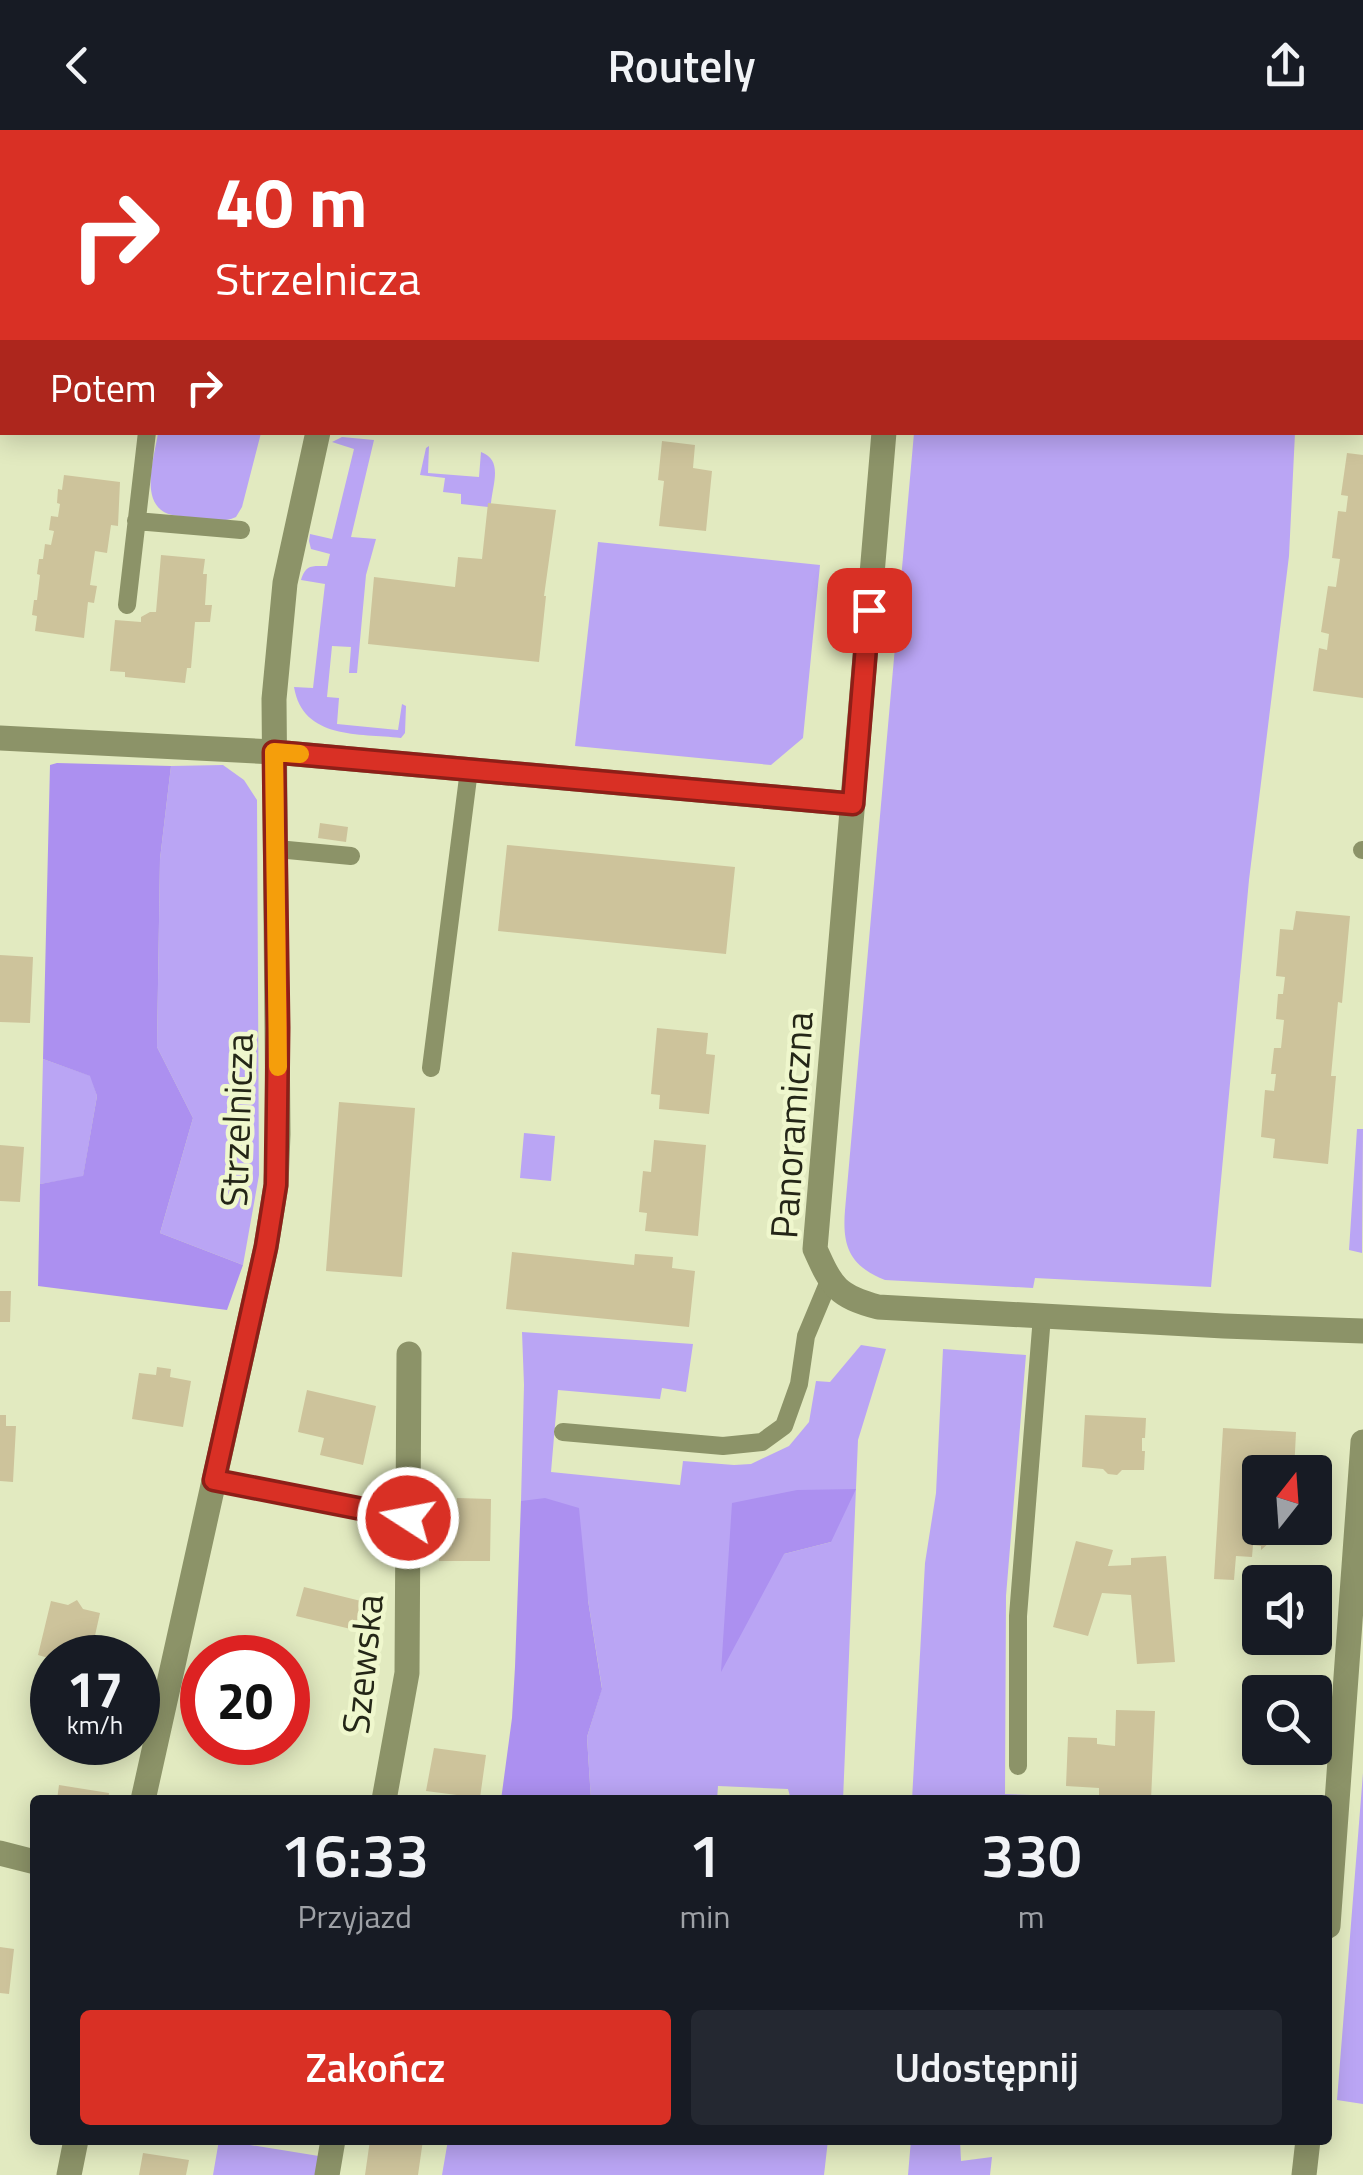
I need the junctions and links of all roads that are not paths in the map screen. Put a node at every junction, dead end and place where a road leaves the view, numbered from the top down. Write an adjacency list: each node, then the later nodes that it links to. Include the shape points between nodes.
1 (147, 435): 4 (lane)
2 (317, 435): 8 (street, Strzelnicza, via 285,582)
3 (884, 435): 10 (street, Panoramiczna)
4 (136, 521): 5 (lane); 6 (lane)
5 (240, 530)
6 (127, 605)
7 (0, 738): 8 (street)
8 (274, 752): 9 (street); 11 (street, Strzelnicza)
9 (470, 770): 10 (street); 13 (lane)
10 (853, 804): 14 (street, Panoramiczna, via 815,1249)
11 (276, 850): 12 (lane); 20 (street, Strzelnicza, via 276,1185)
12 (351, 856)
13 (431, 1068)
14 (829, 1281): 15 (street, Panoramiczna, via 854,1301 878,1307); 18 (lane, via 806,1336 784,1426 762,1442 722,1446)
15 (1042, 1316): 16 (street, Panoramiczna); 22 (lane, via 1018,1616)
16 (1363, 1331)
17 (409, 1354): 21 (street, Szewska)
18 (562, 1432)
19 (1363, 1442): 27 (street)
20 (214, 1480): 21 (lane); 23 (street, Strzelnicza)
21 (408, 1518): 24 (street, Szewska, via 407,1672)
22 (1018, 1766)
23 (144, 1795)
24 (385, 1795)
25 (0, 1853): 26 (street)
26 (30, 1861)
27 (1332, 1871)
28 (75, 2145): 31 (street)
29 (332, 2145): 32 (street)
30 (1307, 2145): 33 (street)
31 (69, 2175)
32 (328, 2175)
33 (1304, 2175)

